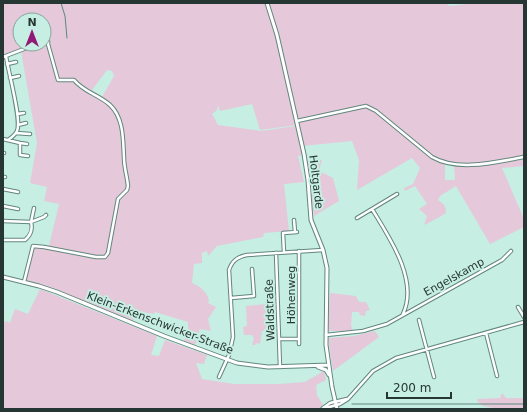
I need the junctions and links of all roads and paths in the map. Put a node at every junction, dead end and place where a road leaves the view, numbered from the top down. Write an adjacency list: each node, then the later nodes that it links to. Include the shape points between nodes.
1 (267, 3): 11 (street, Holtgarde, via 274,21)
2 (15, 52): 4 (street)
3 (50, 52): 42 (street, via 58,80 74,80 113,108 124,136 124,162 128,186 118,199 108,253 105,257 33,246)
4 (4, 56): 6 (street)
5 (16, 62): 6 (street)
6 (7, 64): 8 (street)
7 (19, 76): 8 (street)
8 (10, 78): 10 (street)
9 (24, 113): 10 (street)
10 (17, 114): 13 (street)
11 (297, 121): 21 (street, via 366,106 376,111 432,157 443,162 453,165 474,164); 35 (street, Holtgarde, via 308,180 311,220)
12 (26, 123): 13 (street)
13 (18, 125): 14 (street)
14 (16, 133): 15 (street); 17 (street)
15 (30, 134)
16 (3, 139): 17 (street)
17 (8, 140): 18 (street)
18 (20, 143): 19 (street); 20 (street, via 20,155)
19 (27, 144)
20 (28, 156)
21 (524, 157)
22 (3, 190): 23 (street)
23 (18, 192)
24 (397, 194): 28 (street)
25 (3, 206): 27 (street)
26 (34, 208): 33 (street)
27 (18, 209)
28 (372, 209): 30 (street); 45 (street, via 403,265 407,297)
29 (46, 215): 33 (street)
30 (356, 218)
31 (294, 220): 38 (street, via 296,232 283,233)
32 (3, 221): 33 (street)
33 (31, 222): 34 (street, via 33,228 26,240)
34 (3, 240)
35 (323, 250): 36 (street); 50 (street, Holtgarde, via 328,280)
36 (299, 251): 38 (street); 52 (street, Höhenweg)
37 (511, 251): 45 (street, Engelskamp, via 502,260)
38 (284, 252): 39 (street)
39 (276, 253): 43 (street, via 240,256 234,260 229,270); 51 (street, Waldstraße)
40 (252, 269): 43 (street, via 254,296)
41 (3, 277): 42 (street, Klein-Erkenschwicker-Straße)
42 (24, 282): 55 (street, Klein-Erkenschwicker-Straße, via 57,292)
43 (231, 298): 55 (street, via 234,337)
44 (518, 308): 46 (street)
45 (402, 315): 50 (street, Engelskamp, via 376,328)
46 (524, 318)
47 (419, 320): 54 (street)
48 (524, 322): 49 (street)
49 (486, 333): 54 (street); 60 (street)
50 (326, 335): 57 (street, Holtgarde)
51 (280, 339): 52 (street, Höhenweg); 58 (street, Waldstraße)
52 (299, 339): 53 (street, Höhenweg)
53 (300, 344)
54 (426, 349): 62 (street); 64 (street, via 396,358 373,371)
55 (227, 360): 58 (street, Klein-Erkenschwicker-Straße, via 257,366); 61 (street)
56 (315, 366): 57 (street, Klein-Erkenschwicker-Straße); 58 (street, Klein-Erkenschwicker-Straße); 59 (street, Klein-Erkenschwicker-Straße)
57 (329, 366): 59 (street, Klein-Erkenschwicker-Straße); 63 (street, Holtgarde)
58 (280, 367)
59 (321, 367): 63 (street, via 326,370)
60 (497, 376)
61 (219, 377)
62 (434, 377)
63 (331, 380): 65 (street, Holtgarde)
64 (348, 399): 65 (street); 66 (street)
65 (335, 401): 66 (street, Holtgarde); 67 (street)
66 (336, 407): 67 (street)
67 (322, 409)

